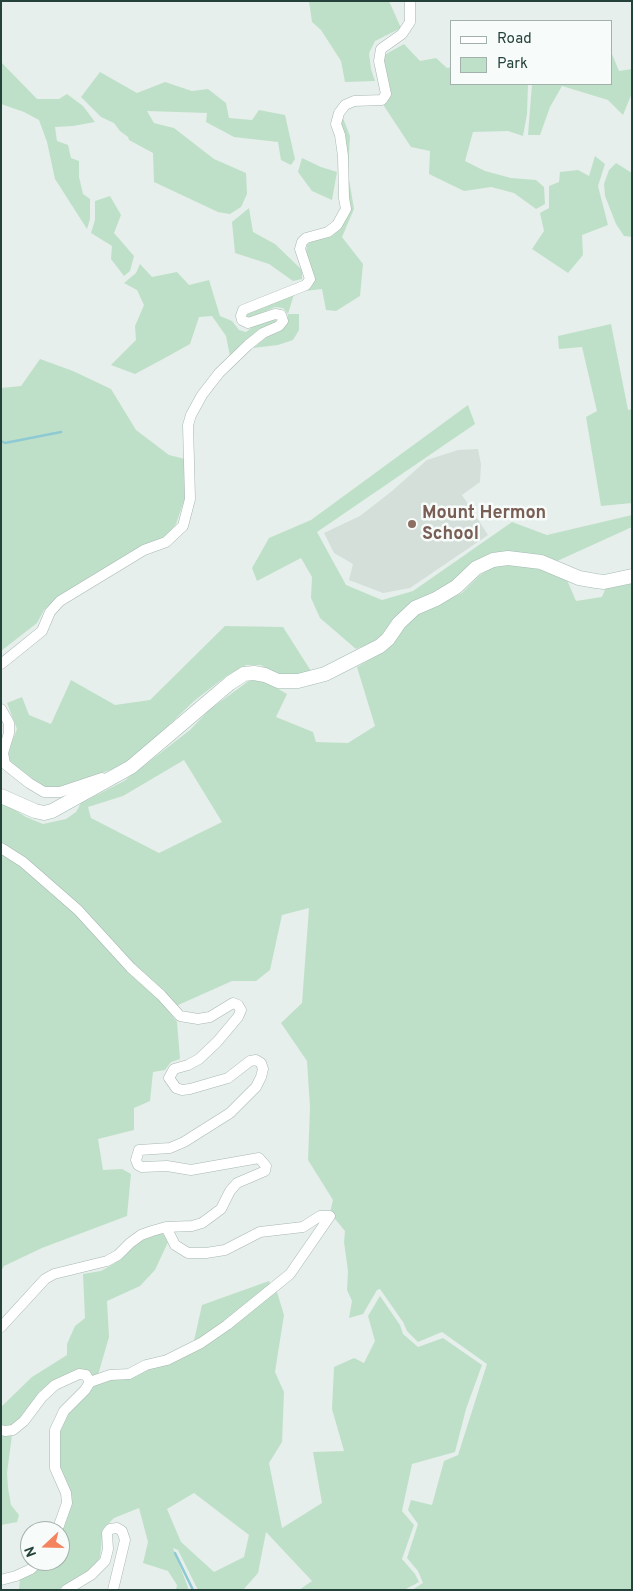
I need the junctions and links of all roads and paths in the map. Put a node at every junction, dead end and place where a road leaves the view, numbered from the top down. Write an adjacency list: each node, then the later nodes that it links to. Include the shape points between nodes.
1 (410, 1): 3 (street, via 410,22 402,34 381,49 379,61 386,94 382,100 354,100 339,113 336,124 343,156 346,209 337,225 328,232 302,242 300,249 310,279 306,285 243,310 242,320 248,323 275,314 281,315 283,321 262,333 219,374 202,394 191,415 188,425 190,499 182,526 166,542 144,550 60,601 50,612 42,631)
2 (632, 576): 5 (main road, via 604,582 579,578 541,562 508,558 493,560 476,568 449,591 415,608 380,646 325,674 298,681 278,681 265,675 244,674)
3 (1, 664)
4 (1, 709): 5 (street, via 10,724 3,753 5,764 44,792 60,792)
5 (131, 767): 6 (main road, via 64,806 44,813)
6 (1, 796)
7 (1, 848): 8 (street, via 23,862 78,910 180,1016 210,1017 233,1003 241,1010 217,1042 199,1059 174,1069 169,1078 176,1088 190,1089 228,1078 256,1060 263,1069 256,1087 230,1113 198,1134 170,1148 139,1150 136,1160 142,1167 191,1170 259,1158 266,1166 265,1171 238,1183 220,1210 202,1223)
8 (166, 1227): 9 (street, via 141,1235 107,1261 45,1279); 10 (street, via 175,1245 188,1253 206,1253 225,1250 260,1232 302,1228 320,1216 330,1216 290,1274 201,1343 129,1374 110,1375)
9 (1, 1327)
10 (90, 1382): 11 (street, via 86,1374 79,1374 55,1385 42,1396 24,1421 12,1430); 12 (street, via 64,1412 55,1430 55,1468 67,1502)
11 (1, 1430)
12 (60, 1521)
13 (27, 1571): 14 (street)
14 (1, 1580)
15 (66, 1590): 16 (street, via 91,1575 105,1561 107,1533 117,1528 125,1540)
16 (113, 1590)

